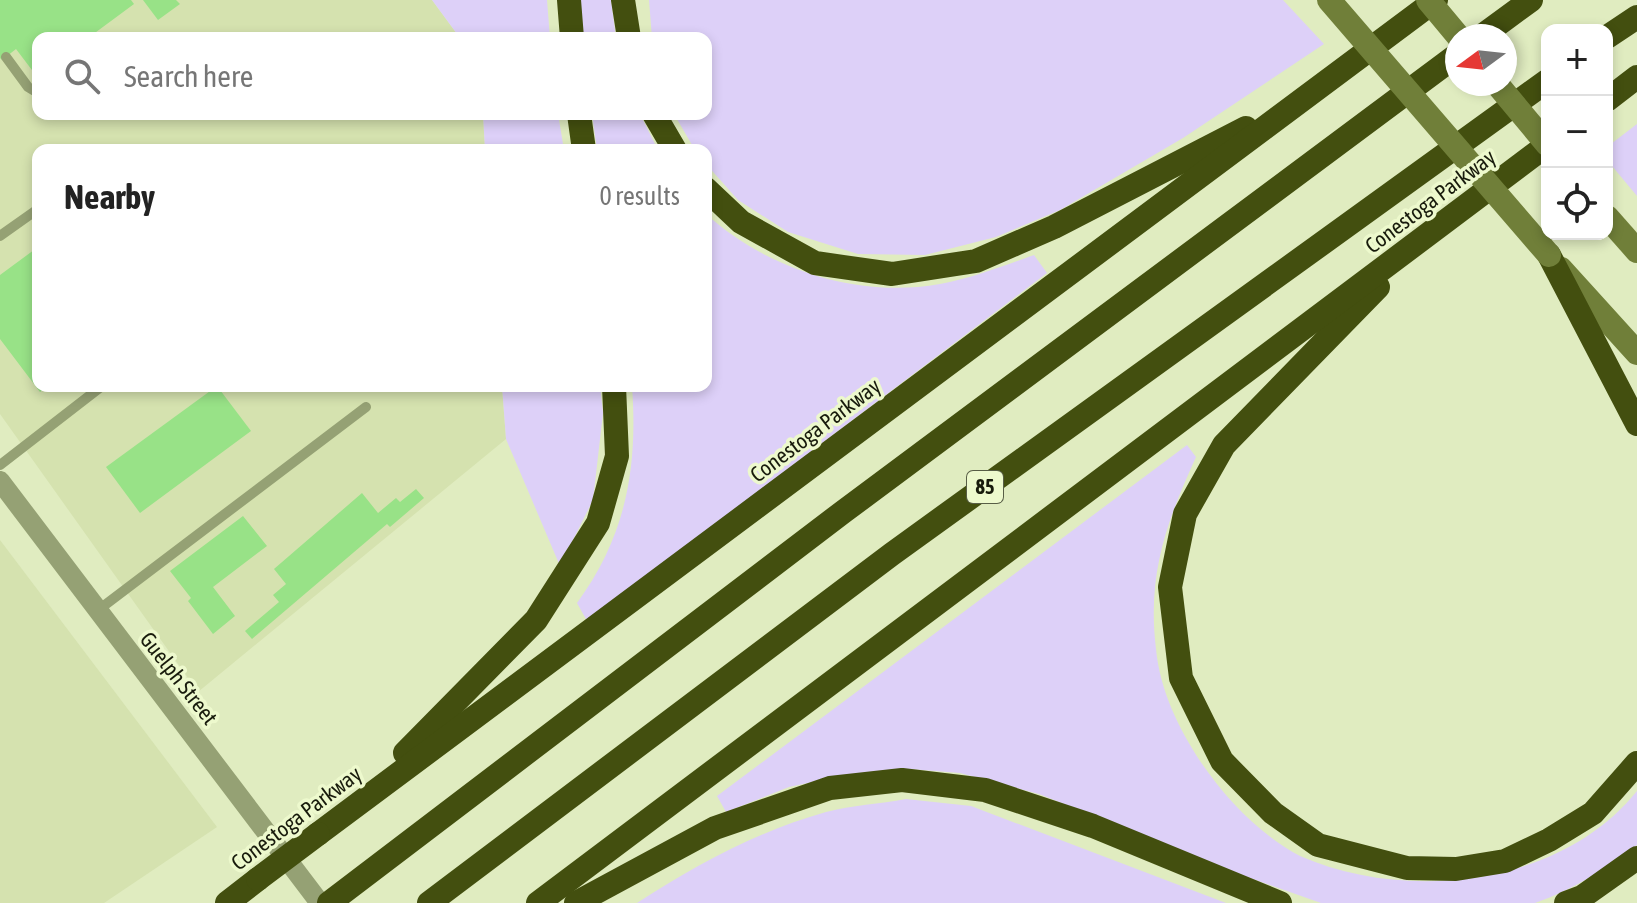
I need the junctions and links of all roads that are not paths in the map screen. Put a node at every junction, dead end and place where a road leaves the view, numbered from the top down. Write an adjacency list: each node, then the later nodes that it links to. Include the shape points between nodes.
1 (569, 0): 10 (highway)
2 (623, 0): 11 (highway)
3 (1329, 0): 33 (main road, bridge)
4 (1428, 0): 8 (main road, bridge)
5 (1436, 0): 20 (highway, Conestoga Parkway)
6 (1531, 0): 9 (highway)
7 (1637, 17): 12 (highway)
8 (1448, 24)
9 (1498, 24)
10 (572, 32)
11 (628, 32)
12 (1613, 33)
13 (6, 57): 17 (lane)
14 (1445, 64): 47 (highway)
15 (1637, 77): 19 (highway)
16 (1541, 85): 48 (highway, Conestoga Parkway / 85, via 892,554)
17 (32, 89)
18 (1507, 96): 23 (main road, bridge)
19 (1612, 96)
20 (1305, 97): 27 (highway, via 1054,227 976,261 892,274 815,263 741,222); 43 (highway, Conestoga Parkway)
21 (580, 120): 24 (highway)
22 (658, 120): 25 (highway)
23 (1541, 138)
24 (583, 144)
25 (672, 144)
26 (1541, 150): 30 (highway, Conestoga Parkway)
27 (712, 195)
28 (32, 213): 31 (lane)
29 (1613, 225): 32 (main road)
30 (1433, 231): 42 (highway, via 1224,445 1185,514 1170,587 1181,678 1222,761 1273,813 1318,845 1407,868 1456,869 1505,861 1593,813); 49 (highway, Conestoga Parkway)
31 (0, 236)
32 (1637, 251)
33 (1549, 255): 34 (main road); 38 (highway)
34 (1637, 353)
35 (94, 392): 39 (lane)
36 (614, 392): 43 (highway, via 617,456 598,523 544,608)
37 (366, 407): 41 (lane)
38 (1637, 424)
39 (0, 465)
40 (0, 481): 41 (street, Guelph Street)
41 (97, 611): 46 (street, Guelph Street)
42 (1637, 763)
43 (345, 813): 45 (highway, Conestoga Parkway, bridge)
44 (1637, 858): 52 (highway)
45 (227, 903)
46 (320, 903)
47 (329, 903)
48 (429, 903)
49 (538, 903)
50 (576, 903): 51 (highway, via 715,828 830,788 902,780 985,790 1093,826)
51 (1280, 903)
52 (1566, 903)

